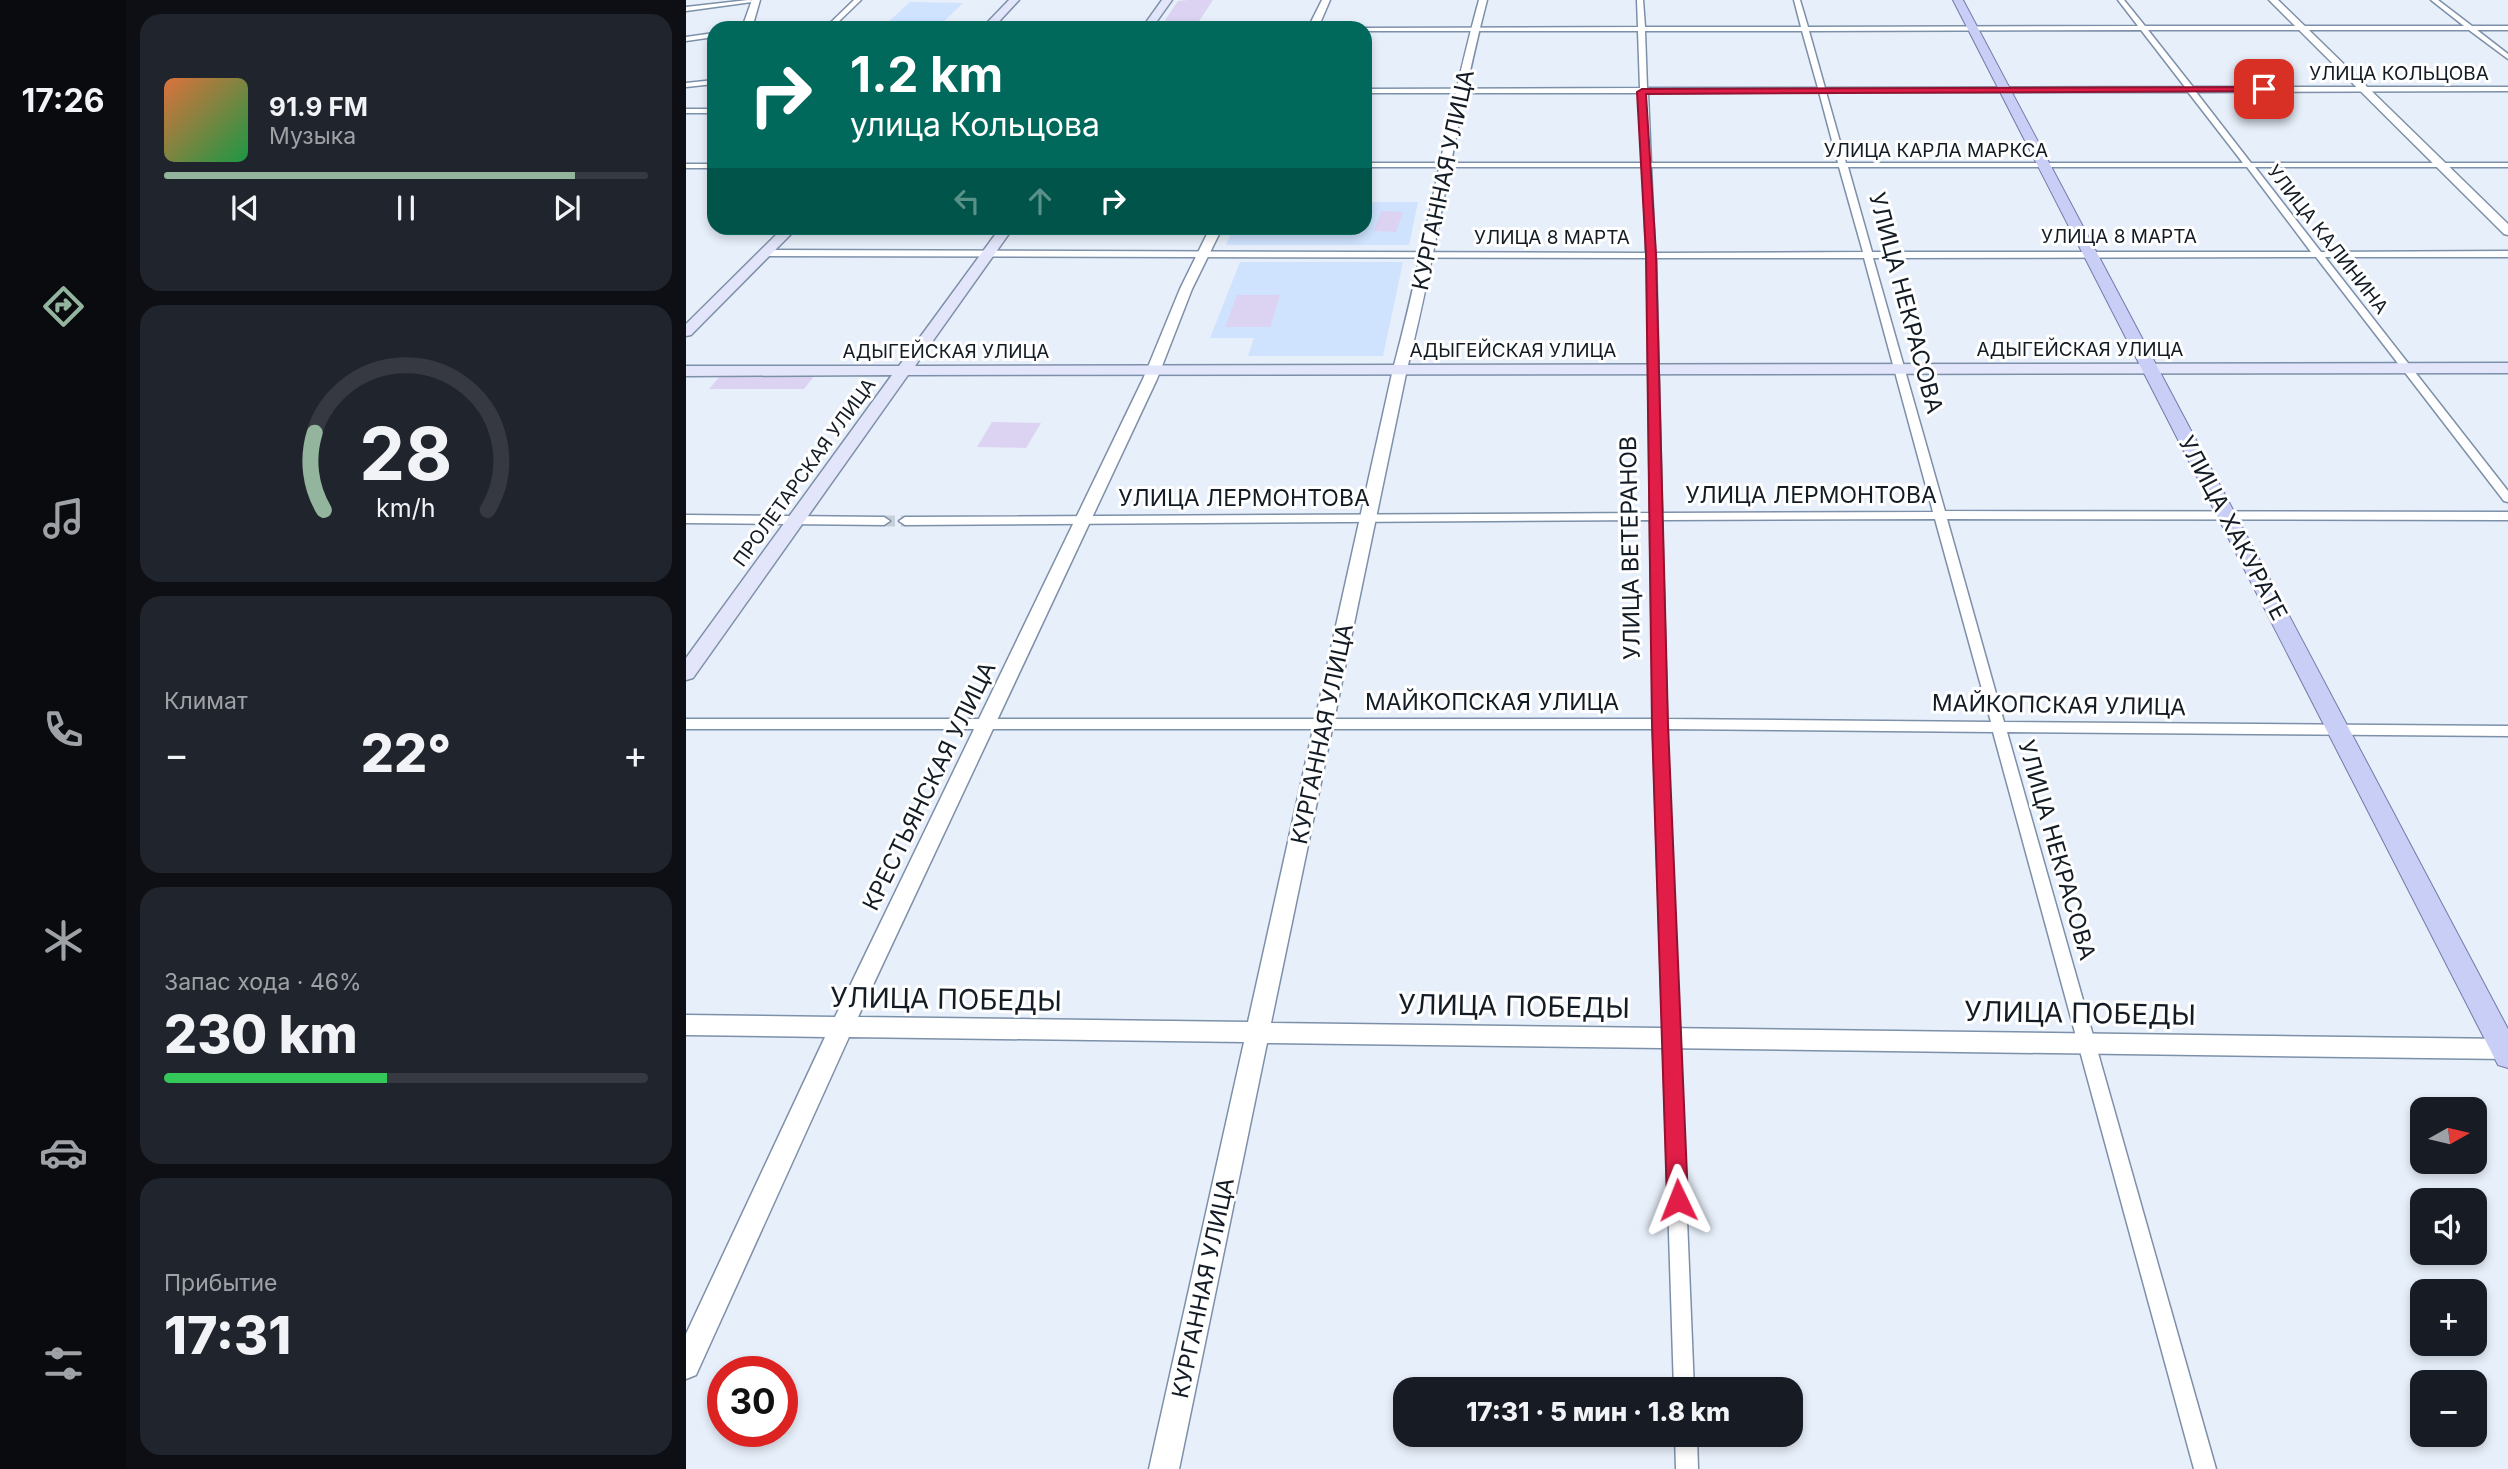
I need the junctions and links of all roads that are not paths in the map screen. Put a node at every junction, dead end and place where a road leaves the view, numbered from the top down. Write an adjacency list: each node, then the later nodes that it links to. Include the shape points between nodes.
1 (756, 0): 13 (street); 14 (street)
2 (858, 0): 15 (street)
3 (1014, 0): 16 (main road)
4 (1167, 0): 17 (main road)
5 (1326, 0): 18 (street)
6 (1483, 0): 27 (street, КУРГАННАЯ УЛИЦА)
7 (1640, 0): 25 (street, УЛИЦА ВЕТЕРАНОВ)
8 (1797, 0): 26 (street, УЛИЦА НЕКРАСОВА)
9 (1958, 0): 19 (main road, УЛИЦА ХАКУРАТЕ)
10 (2121, 0): 20 (street, УЛИЦА КАЛИНИНА)
11 (2273, 0): 21 (street)
12 (2434, 0): 22 (street)
13 (686, 9)
14 (749, 21)
15 (836, 21)
16 (994, 21)
17 (1152, 21)
18 (1316, 21)
19 (1973, 28): 20 (street); 26 (street); 33 (main road, УЛИЦА ХАКУРАТЕ)
20 (2143, 28): 21 (street); 34 (street, УЛИЦА КАЛИНИНА)
21 (2301, 28): 22 (street); 35 (street)
22 (2471, 28): 23 (street); 30 (street)
23 (2508, 28)
24 (1372, 29): 27 (street)
25 (1640, 29): 26 (street); 27 (street); 40 (street, УЛИЦА ВЕТЕРАНОВ)
26 (1805, 29): 37 (street, УЛИЦА НЕКРАСОВА)
27 (1475, 30): 39 (street, КУРГАННАЯ УЛИЦА)
28 (707, 36): 29 (street)
29 (686, 39)
30 (2508, 57)
31 (707, 83): 32 (street)
32 (686, 85)
33 (2004, 89): 34 (street, УЛИЦА КОЛЬЦОВА); 37 (street, УЛИЦА КОЛЬЦОВА); 46 (main road, УЛИЦА ХАКУРАТЕ)
34 (2190, 89): 35 (street, УЛИЦА КОЛЬЦОВА); 52 (street, УЛИЦА КАЛИНИНА)
35 (2363, 89): 36 (street, УЛИЦА КОЛЬЦОВА); 47 (street)
36 (2508, 89)
37 (1823, 90): 40 (street, УЛИЦА КОЛЬЦОВА); 51 (street, УЛИЦА НЕКРАСОВА)
38 (1372, 91): 39 (street, УЛИЦА КОЛЬЦОВА)
39 (1463, 91): 40 (street, УЛИЦА КОЛЬЦОВА); 43 (street, КУРГАННАЯ УЛИЦА)
40 (1642, 92): 45 (street, УЛИЦА ВЕТЕРАНОВ)
41 (686, 111): 42 (street)
42 (707, 111)
43 (1446, 164): 44 (street, УЛИЦА КАРЛА МАРКСА); 45 (street, УЛИЦА КАРЛА МАРКСА); 63 (street, КУРГАННАЯ УЛИЦА)
44 (1372, 165)
45 (1645, 165): 51 (street, УЛИЦА КАРЛА МАРКСА); 59 (street, УЛИЦА ВЕТЕРАНОВ)
46 (2043, 165): 51 (street, УЛИЦА КАРЛА МАРКСА); 52 (street, УЛИЦА КАРЛА МАРКСА); 60 (main road, УЛИЦА ХАКУРАТЕ)
47 (2441, 165): 48 (street, УЛИЦА КАРЛА МАРКСА); 52 (street, УЛИЦА КАРЛА МАРКСА); 53 (street)
48 (2508, 165)
49 (686, 166): 50 (street)
50 (707, 166)
51 (1844, 166): 64 (street, УЛИЦА НЕКРАСОВА)
52 (2248, 166): 61 (street, УЛИЦА КАЛИНИНА)
53 (2508, 231)
54 (783, 235): 57 (main road)
55 (1001, 235): 58 (main road, ПРОЛЕТАРСКАЯ УЛИЦА)
56 (1212, 235): 65 (street, КРЕСТЬЯНСКАЯ УЛИЦА)
57 (765, 253): 58 (street, УЛИЦА 8 МАРТА); 66 (main road)
58 (986, 254): 65 (street, УЛИЦА 8 МАРТА); 74 (main road, ПРОЛЕТАРСКАЯ УЛИЦА)
59 (1651, 254): 63 (street, УЛИЦА 8 МАРТА); 64 (street, УЛИЦА 8 МАРТА); 73 (street, УЛИЦА ВЕТЕРАНОВ)
60 (2090, 254): 61 (street, УЛИЦА 8 МАРТА); 64 (street, УЛИЦА 8 МАРТА); 68 (main road, УЛИЦА ХАКУРАТЕ)
61 (2319, 254): 62 (street, УЛИЦА 8 МАРТА); 69 (street, УЛИЦА КАЛИНИНА)
62 (2508, 254)
63 (1428, 255): 65 (street, УЛИЦА 8 МАРТА); 72 (street, КУРГАННАЯ УЛИЦА)
64 (1869, 255): 67 (street, УЛИЦА НЕКРАСОВА)
65 (1202, 256): 71 (street, КРЕСТЬЯНСКАЯ УЛИЦА)
66 (686, 332)
67 (1899, 368): 68 (main road, АДЫГЕЙСКАЯ УЛИЦА); 73 (main road, АДЫГЕЙСКАЯ УЛИЦА); 78 (street, УЛИЦА НЕКРАСОВА)
68 (2150, 368): 69 (main road, АДЫГЕЙСКАЯ УЛИЦА); 77 (main road, УЛИЦА ХАКУРАТЕ)
69 (2406, 368): 70 (main road, АДЫГЕЙСКАЯ УЛИЦА); 76 (street, УЛИЦА КАЛИНИНА)
70 (2508, 368)
71 (1155, 369): 72 (main road, АДЫГЕЙСКАЯ УЛИЦА); 74 (main road, АДЫГЕЙСКАЯ УЛИЦА); 83 (street, КРЕСТЬЯНСКАЯ УЛИЦА)
72 (1400, 369): 73 (main road, АДЫГЕЙСКАЯ УЛИЦА); 84 (street, КУРГАННАЯ УЛИЦА)
73 (1652, 369): 79 (street, УЛИЦА ВЕТЕРАНОВ)
74 (904, 370): 75 (main road, АДЫГЕЙСКАЯ УЛИЦА); 82 (main road, ПРОЛЕТАРСКАЯ УЛИЦА)
75 (686, 371)
76 (2508, 499)
77 (2224, 514): 78 (street, УЛИЦА ЛЕРМОНТОВА); 80 (street, УЛИЦА ЛЕРМОНТОВА); 93 (main road, УЛИЦА ХАКУРАТЕ)
78 (1941, 515): 79 (street, УЛИЦА ЛЕРМОНТОВА); 92 (street, УЛИЦА НЕКРАСОВА)
79 (1656, 516): 84 (street, УЛИЦА ЛЕРМОНТОВА); 89 (street, УЛИЦА ВЕТЕРАНОВ)
80 (2508, 516)
81 (686, 519): 82 (street)
82 (796, 519): 85 (street); 87 (main road, ПРОЛЕТАРСКАЯ УЛИЦА)
83 (1082, 519): 84 (street, УЛИЦА ЛЕРМОНТОВА); 86 (street, УЛИЦА ЛЕРМОНТОВА); 90 (street, КРЕСТЬЯНСКАЯ УЛИЦА)
84 (1368, 519): 91 (street, КУРГАННАЯ УЛИЦА)
85 (884, 521)
86 (905, 521)
87 (686, 673)
88 (686, 724): 90 (street, МАЙКОПСКАЯ УЛИЦА)
89 (1660, 724): 91 (street, МАЙКОПСКАЯ УЛИЦА); 92 (street, МАЙКОПСКАЯ УЛИЦА); 98 (street, УЛИЦА ВЕТЕРАНОВ)
90 (985, 725): 91 (street, МАЙКОПСКАЯ УЛИЦА); 96 (street, КРЕСТЬЯНСКАЯ УЛИЦА)
91 (1324, 726): 97 (street, КУРГАННАЯ УЛИЦА)
92 (1999, 727): 93 (street, МАЙКОПСКАЯ УЛИЦА); 99 (street, УЛИЦА НЕКРАСОВА)
93 (2339, 731): 94 (street, МАЙКОПСКАЯ УЛИЦА); 100 (main road, УЛИЦА ХАКУРАТЕ)
94 (2508, 731)
95 (686, 1025): 96 (street, УЛИЦА ПОБЕДЫ)
96 (841, 1028): 97 (street, УЛИЦА ПОБЕДЫ); 101 (street, КРЕСТЬЯНСКАЯ УЛИЦА)
97 (1258, 1032): 98 (street, УЛИЦА ПОБЕДЫ); 104 (street, КУРГАННАЯ УЛИЦА)
98 (1672, 1038): 99 (street, УЛИЦА ПОБЕДЫ); 102 (street, УЛИЦА ВЕТЕРАНОВ)
99 (2087, 1042): 100 (street, УЛИЦА ПОБЕДЫ); 106 (street, УЛИЦА НЕКРАСОВА)
100 (2507, 1052)
101 (686, 1365)
102 (1684, 1377)
103 (1686, 1447): 105 (street)
104 (1164, 1469)
105 (1687, 1469)
106 (2205, 1469)

